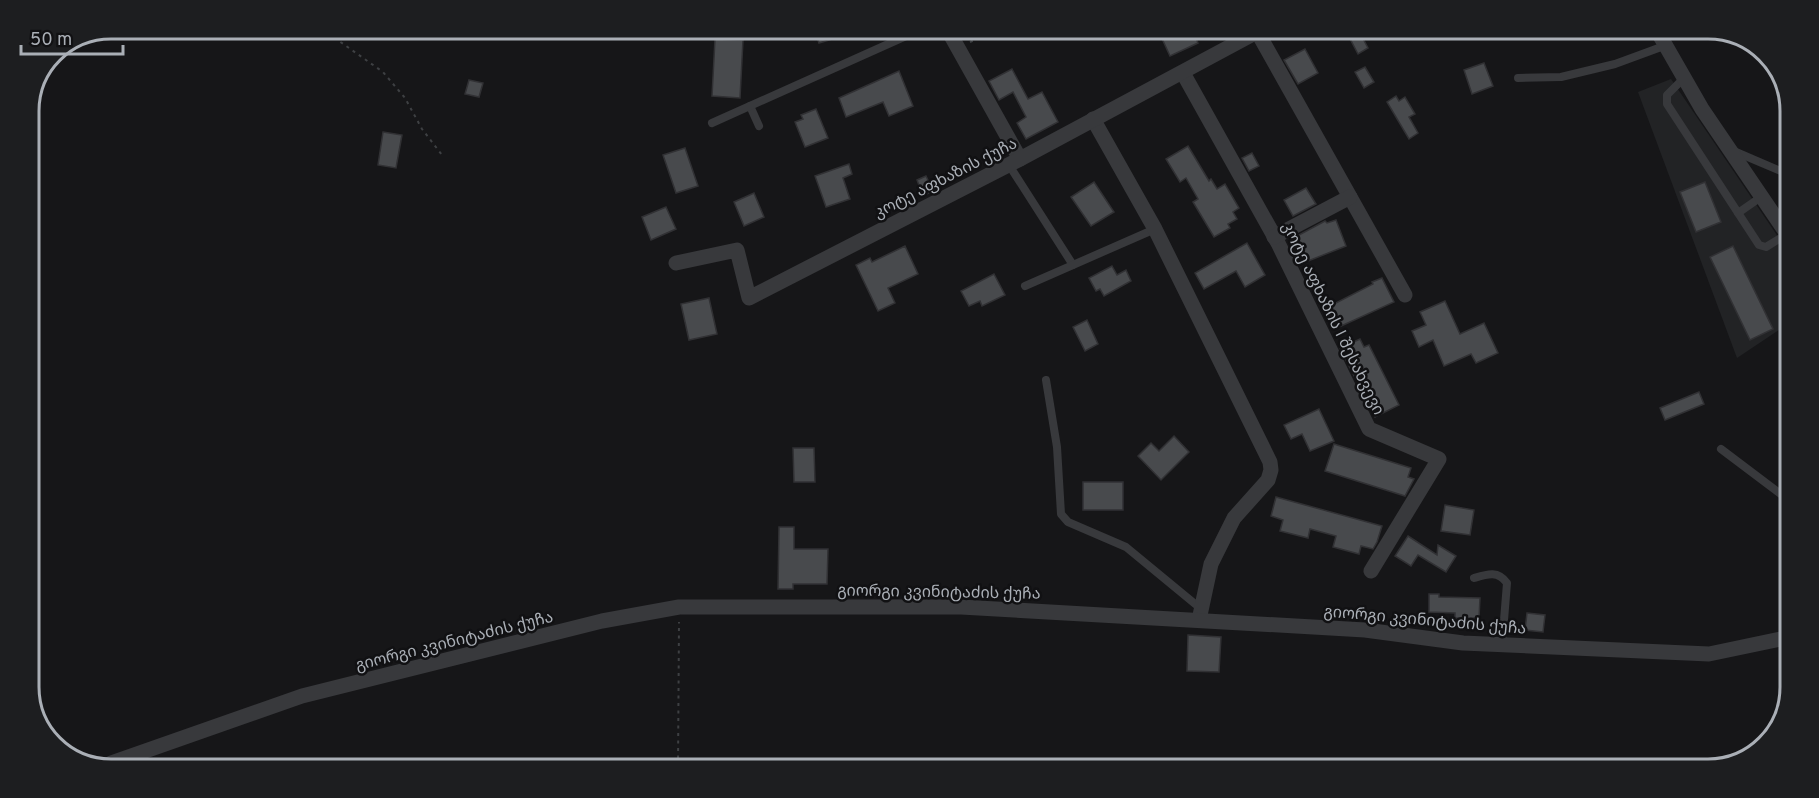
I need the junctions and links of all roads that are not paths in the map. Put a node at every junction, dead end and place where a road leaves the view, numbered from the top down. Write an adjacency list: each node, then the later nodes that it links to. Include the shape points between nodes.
1 (899, 39): 9 (lane)
2 (954, 39): 14 (street)
3 (1246, 39): 6 (street, კოტე აფხაზის ქუჩა)
4 (1260, 39): 16 (street)
5 (1661, 40): 7 (lane, via 1615,64 1561,77); 8 (street)
6 (1183, 73): 10 (street, კოტე აფხაზის ქუჩა); 21 (street, კოტე აფხაზის I შესახვევი)
7 (1518, 78)
8 (1683, 79): 13 (street); 18 (lane, via 1667,95 1667,104)
9 (750, 106): 11 (lane); 12 (lane)
10 (1093, 119): 14 (street, კოტე აფხაზის ქუჩა); 20 (street)
11 (712, 123)
12 (759, 126)
13 (1729, 150): 15 (lane); 17 (street)
14 (1015, 162): 23 (street, კოტე აფხაზის ქუჩა, via 748,298 737,250); 24 (lane)
15 (1780, 171)
16 (1350, 197): 21 (street); 26 (street)
17 (1761, 197): 18 (lane); 19 (street)
18 (1738, 213): 22 (lane, via 1761,247)
19 (1780, 224)
20 (1155, 229): 24 (lane); 32 (street, via 1271,470 1268,480 1234,518 1224,536 1211,564)
21 (1274, 237): 30 (street, კოტე აფხაზის I შესახვევი, via 1369,429 1439,459)
22 (1780, 240)
23 (676, 263)
24 (1073, 265): 25 (lane)
25 (1024, 286)
26 (1405, 295)
27 (1046, 380): 32 (lane, via 1057,447 1061,514 1068,522 1126,547)
28 (1721, 449): 29 (lane)
29 (1780, 493)
30 (1371, 571)
31 (1474, 578): 34 (lane, via 1492,573 1503,576 1507,583)
32 (1199, 614): 34 (street, გიორგი კვინიტაძის ქუჩა); 35 (street, გიორგი კვინიტაძის ქუჩა, via 961,607 679,607 602,621 302,696)
33 (1780, 640): 34 (street, გიორგი კვინიტაძის ქუჩა, via 1709,654)
34 (1502, 645)
35 (125, 759)

